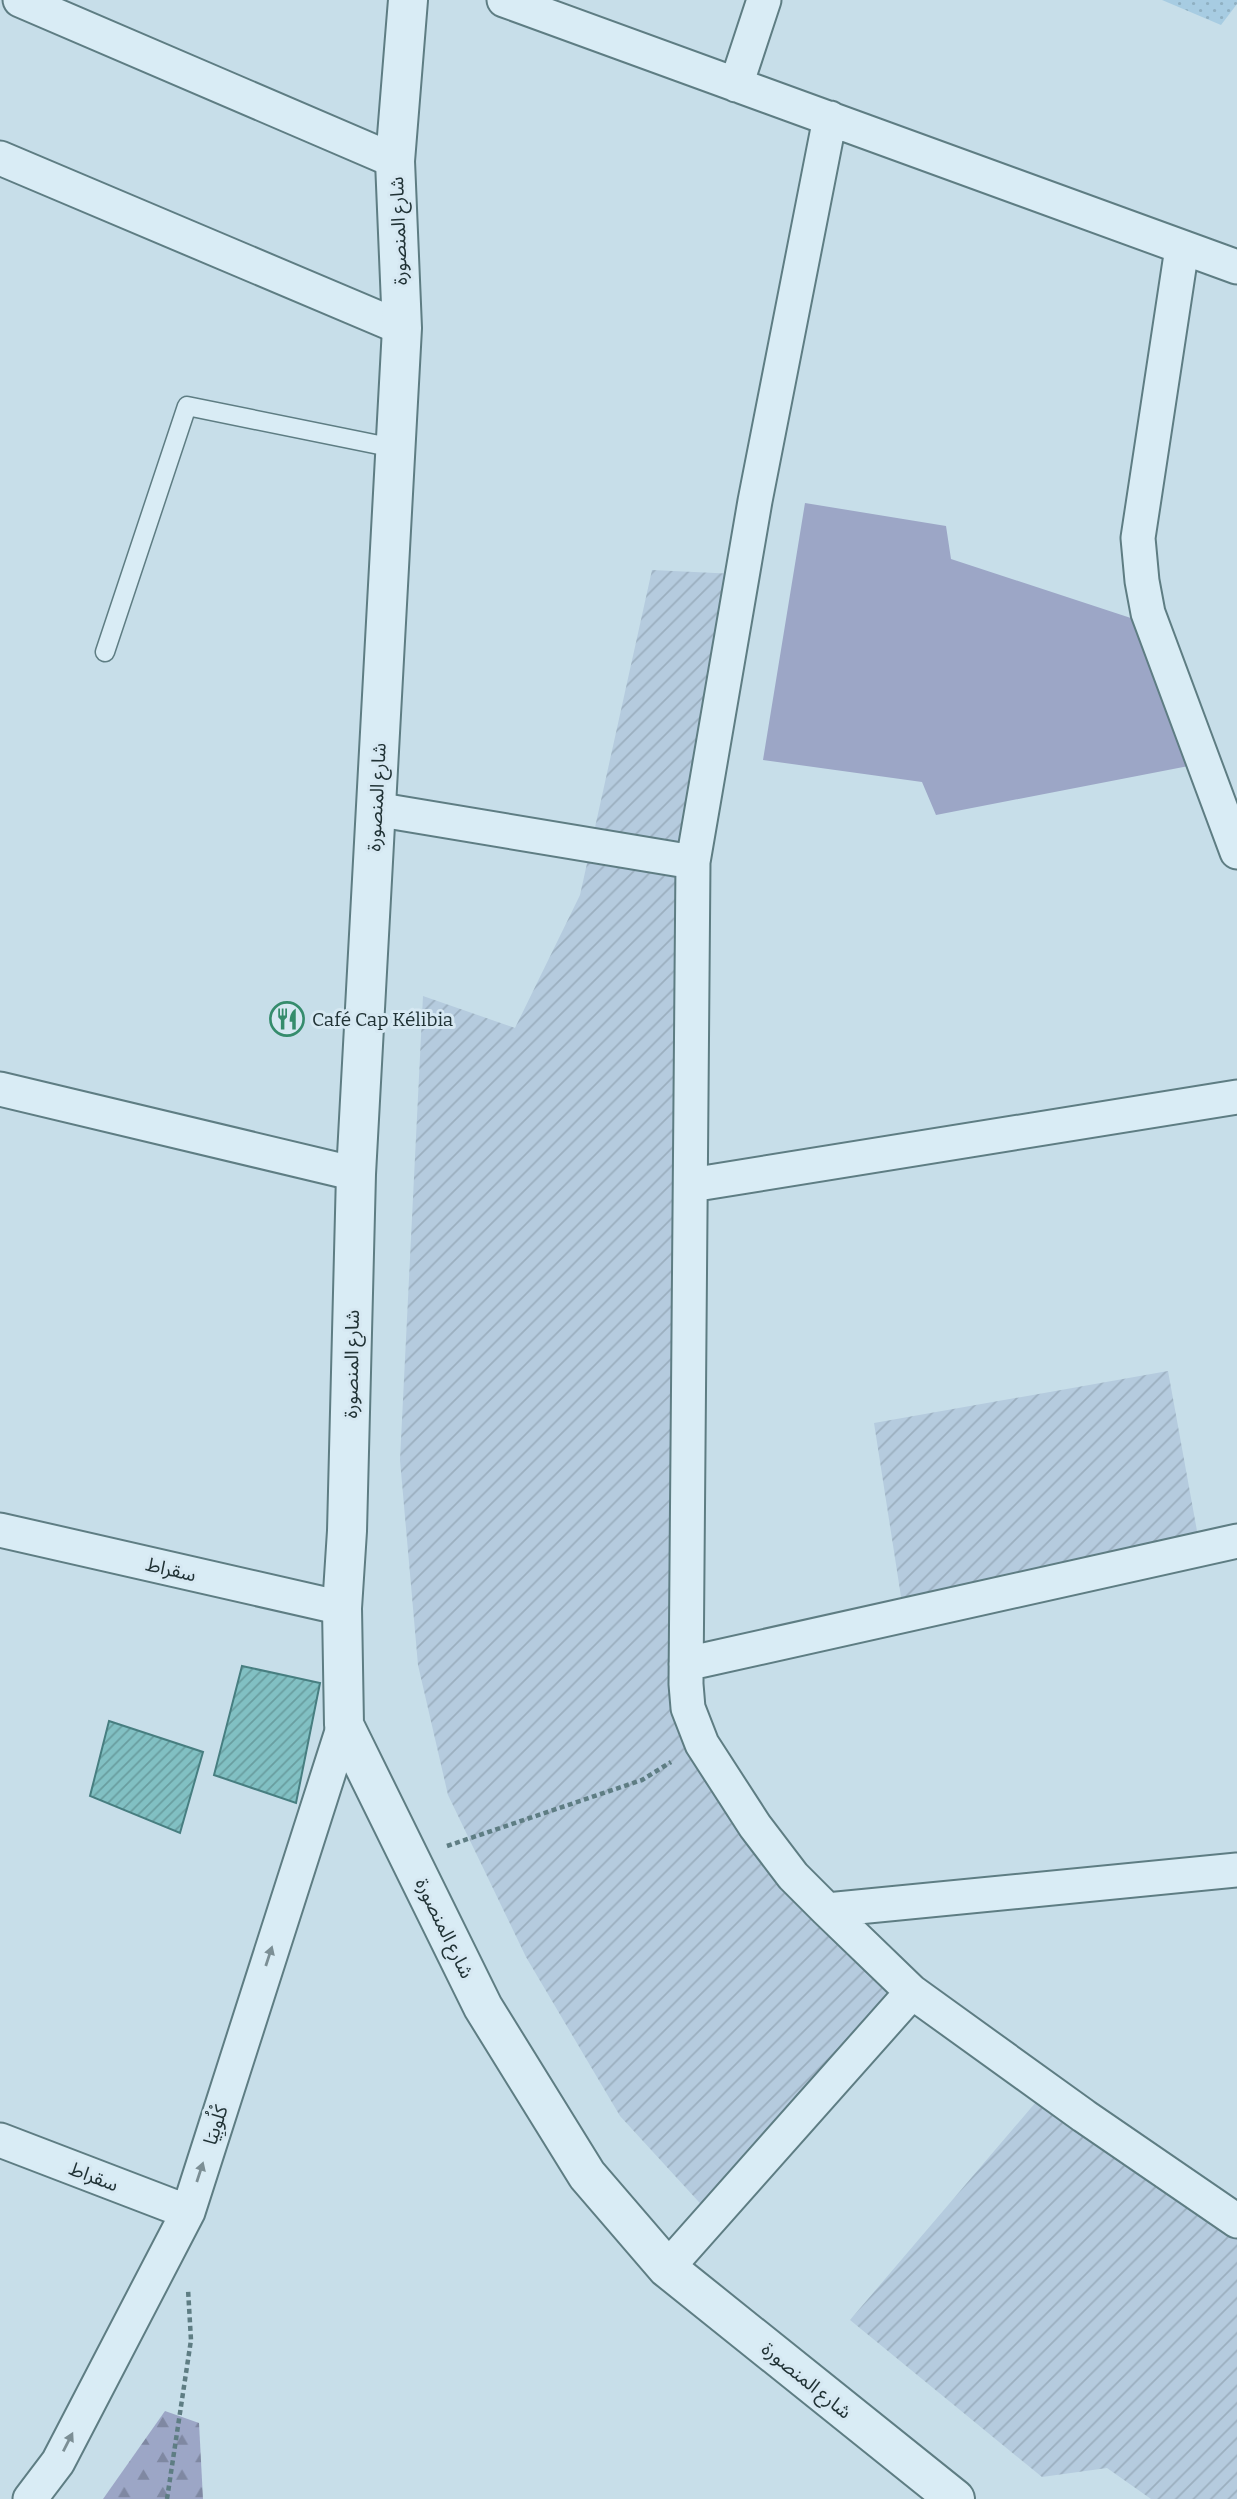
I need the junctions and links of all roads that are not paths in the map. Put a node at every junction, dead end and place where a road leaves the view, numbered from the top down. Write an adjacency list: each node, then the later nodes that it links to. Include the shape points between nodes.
1 (20, 0): 8 (street)
2 (408, 0): 8 (street, شارع المنصورة)
3 (505, 0): 5 (street)
4 (764, 0): 5 (street)
5 (736, 85): 6 (street)
6 (830, 118): 9 (street); 16 (street, via 755,501)
7 (0, 158): 11 (street)
8 (395, 161): 11 (street, شارع المنصورة)
9 (1182, 248): 10 (street); 15 (street, via 1138,538 1148,613)
10 (1237, 267)
11 (402, 328): 12 (street, شارع المنصورة)
12 (394, 449): 13 (lane, via 187,406); 14 (street, شارع المنصورة)
13 (105, 652)
14 (375, 810): 16 (street); 19 (street, شارع المنصورة)
15 (1237, 852)
16 (693, 862): 20 (street)
17 (0, 1089): 19 (street)
18 (1237, 1097): 20 (street)
19 (356, 1174): 23 (street, شارع المنصورة)
20 (691, 1185): 24 (street)
21 (0, 1530): 23 (street, سقراط)
22 (1237, 1541): 24 (street)
23 (342, 1608): 25 (street, شارع المنصورة)
24 (686, 1664): 27 (street, via 688,1709 702,1744 793,1877)
25 (344, 1725): 30 (street, كْلُوبِيَا, one-way to 25); 32 (street, شارع المنصورة, via 483,2007 587,2175)
26 (1237, 1870): 27 (street)
27 (827, 1910): 28 (street)
28 (912, 1992): 31 (street); 32 (street)
29 (0, 2140): 30 (street, سقراط)
30 (188, 2212): 33 (street, كْلُوبِيَا, one-way to 30, via 58,2462)
31 (1237, 2221)
32 (667, 2268): 34 (street, شارع المنصورة)
33 (30, 2499)
34 (956, 2499)

